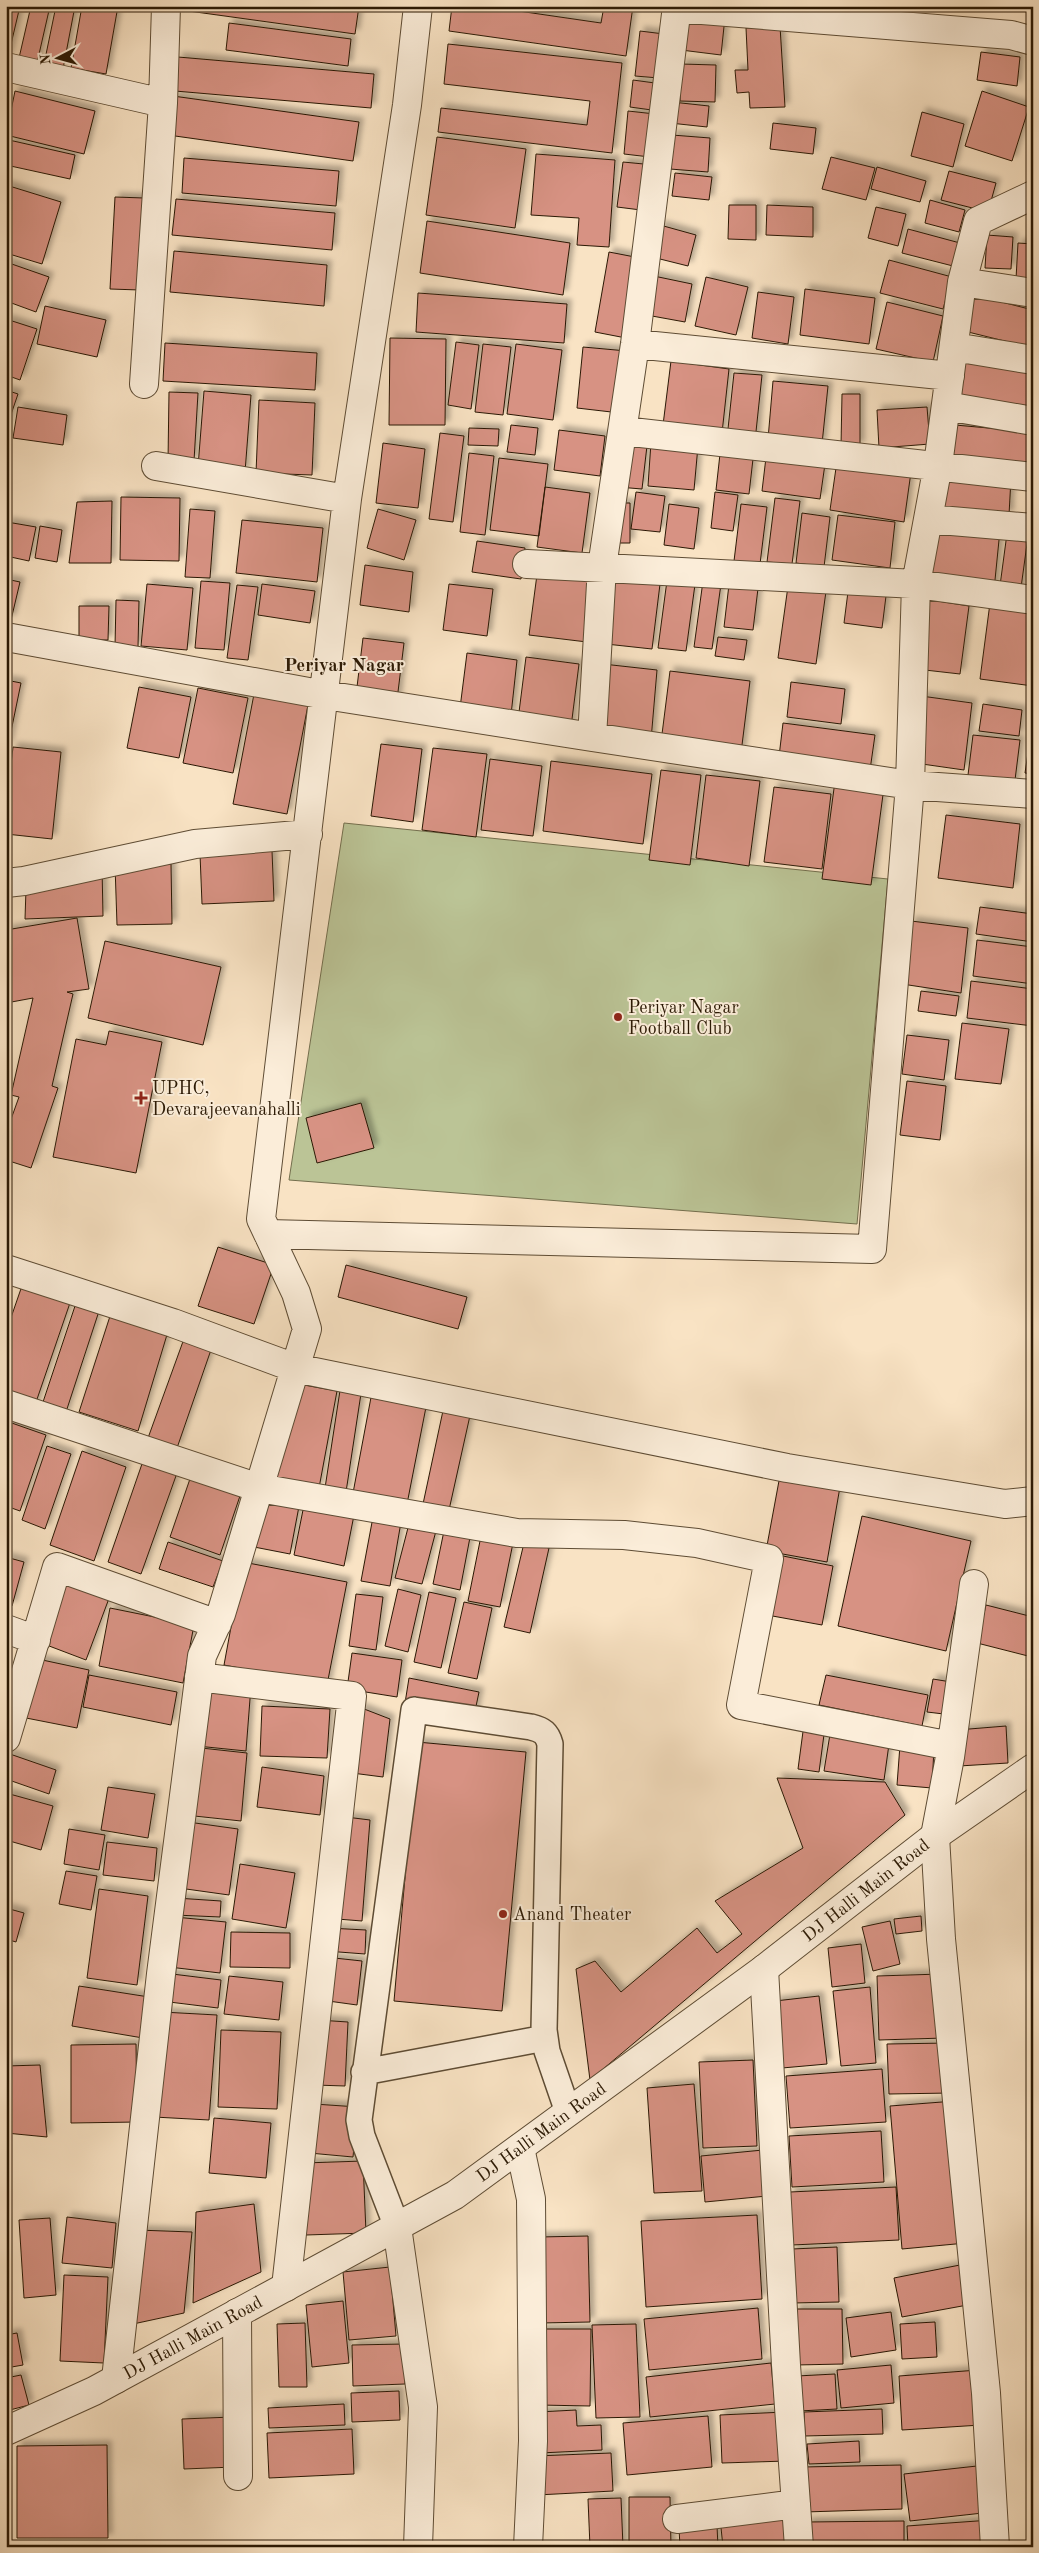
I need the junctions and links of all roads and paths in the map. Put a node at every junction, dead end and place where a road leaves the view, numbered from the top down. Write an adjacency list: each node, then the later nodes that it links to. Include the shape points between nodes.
1 (166, 6): 6 (street)
2 (418, 6): 21 (street)
3 (677, 7): 4 (street, via 1011,35); 10 (street)
4 (1033, 42)
5 (6, 66): 6 (street)
6 (163, 103): 14 (street)
7 (1033, 195): 8 (street, via 978,221)
8 (962, 282): 9 (street); 11 (street)
9 (1033, 293)
10 (636, 344): 13 (street); 17 (street)
11 (954, 347): 12 (street); 13 (street)
12 (1033, 360)
13 (950, 376): 15 (street)
14 (144, 384)
15 (946, 406): 16 (street); 18 (street)
16 (1033, 421)
17 (622, 431): 18 (street); 25 (street)
18 (938, 465): 20 (street); 22 (street)
19 (156, 466): 21 (street)
20 (1033, 478)
21 (347, 499): 29 (street)
22 (928, 519): 23 (street); 26 (street)
23 (1033, 528)
24 (527, 564): 25 (street)
25 (602, 567): 26 (street); 30 (street)
26 (916, 584): 27 (street); 31 (street)
27 (1033, 600)
28 (6, 637): 29 (street)
29 (325, 695): 30 (street); 33 (street)
30 (592, 736): 31 (street)
31 (910, 785): 32 (street); 35 (street, via 872,1249)
32 (1033, 794)
33 (308, 834): 34 (street, via 195,844 24,881); 35 (street, via 261,1219)
34 (6, 882)
35 (268, 1234): 37 (street, via 296,1294 307,1329)
36 (6, 1268): 37 (street, via 173,1323)
37 (295, 1368): 39 (street); 40 (street, via 787,1468 1005,1504)
38 (6, 1404): 39 (street)
39 (259, 1488): 42 (street); 47 (street, via 516,1533 624,1535 697,1543 769,1559 741,1705)
40 (1033, 1501)
41 (974, 1584): 47 (street)
42 (217, 1624): 44 (street, via 57,1567); 45 (street, via 202,1656)
43 (6, 1629): 44 (street)
44 (36, 1640): 46 (street)
45 (199, 1677): 56 (street, via 352,1696); 58 (street)
46 (6, 1738)
47 (951, 1746): 49 (street)
48 (1033, 1768): 49 (street, DJ Halli Main Road)
49 (935, 1836): 50 (street, DJ Halli Main Road); 66 (street, via 942,1958 986,2393)
50 (764, 1969): 53 (street, DJ Halli Main Road); 61 (street)
51 (545, 2038): 52 (lane); 52 (lane, via 548,1736 531,1727 414,1710); 53 (lane)
52 (364, 2072): 55 (lane, via 358,2120)
53 (568, 2112): 54 (street, DJ Halli Main Road)
54 (520, 2148): 55 (street, DJ Halli Main Road, via 455,2196); 64 (street, via 531,2199 533,2441)
55 (397, 2227): 56 (street, DJ Halli Main Road); 63 (street, via 423,2407)
56 (286, 2287): 57 (street, DJ Halli Main Road)
57 (237, 2313): 58 (street, DJ Halli Main Road); 60 (street)
58 (116, 2379): 59 (street, DJ Halli Main Road)
59 (6, 2430)
60 (238, 2476)
61 (796, 2504): 62 (street); 65 (street)
62 (677, 2519)
63 (418, 2547)
64 (528, 2547)
65 (800, 2547)
66 (995, 2547)

